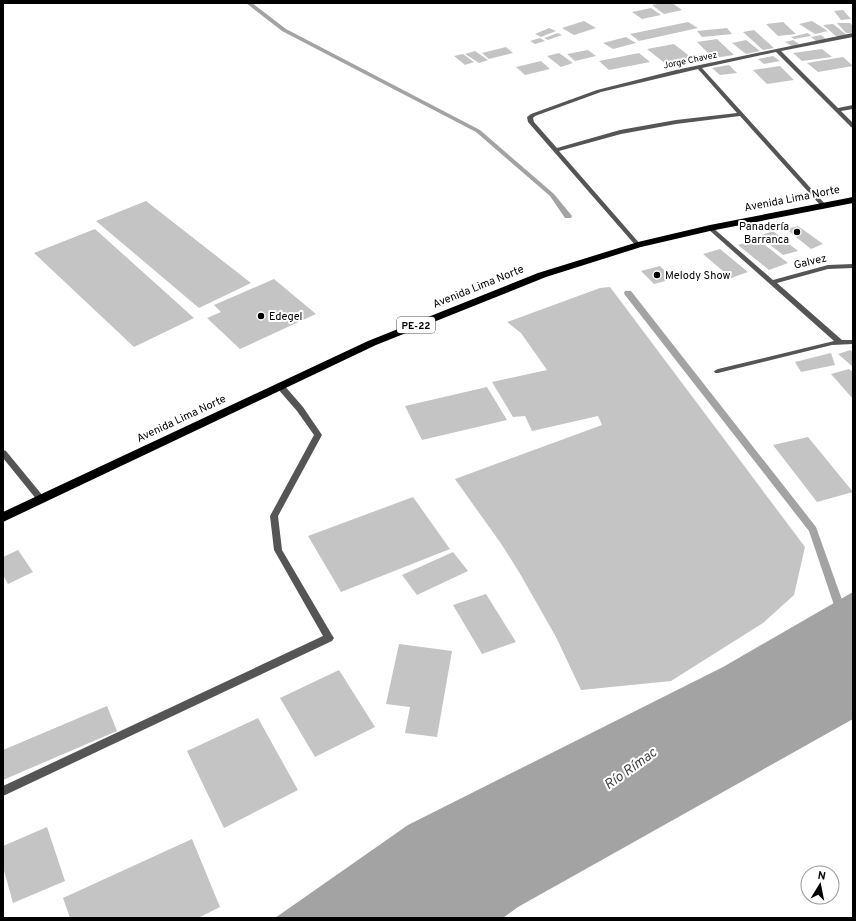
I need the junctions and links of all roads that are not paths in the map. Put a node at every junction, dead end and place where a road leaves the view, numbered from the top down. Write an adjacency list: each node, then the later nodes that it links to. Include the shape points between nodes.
1 (853, 35): 2 (street, Jorge Chavez)
2 (778, 51): 3 (street, Jorge Chavez); 5 (street)
3 (699, 67): 6 (street); 8 (street, Jorge Chavez, via 598,91 533,115 530,118 531,122)
4 (853, 107): 5 (street)
5 (838, 110): 7 (street)
6 (741, 114): 8 (street, via 620,132); 10 (street)
7 (853, 126)
8 (556, 150): 12 (street)
9 (853, 200): 10 (highway, Avenida Lima Norte / PE-22)
10 (823, 205): 11 (highway, Avenida Lima Norte / PE-22)
11 (710, 228): 12 (highway, Avenida Lima Norte / PE-22); 14 (street)
12 (638, 245): 18 (highway, Avenida Lima Norte / PE-22, via 542,275 372,343)
13 (853, 266): 14 (street, Galvez, via 828,267)
14 (773, 282): 15 (street)
15 (840, 342): 16 (street); 17 (street)
16 (853, 342)
17 (718, 371)
18 (280, 386): 20 (highway, Avenida Lima Norte / PE-22); 22 (street, via 300,409 318,436 274,516 278,550 329,638)
19 (3, 453): 20 (street)
20 (40, 498): 21 (highway, Avenida Lima Norte / PE-22)
21 (3, 517)
22 (3, 791)

